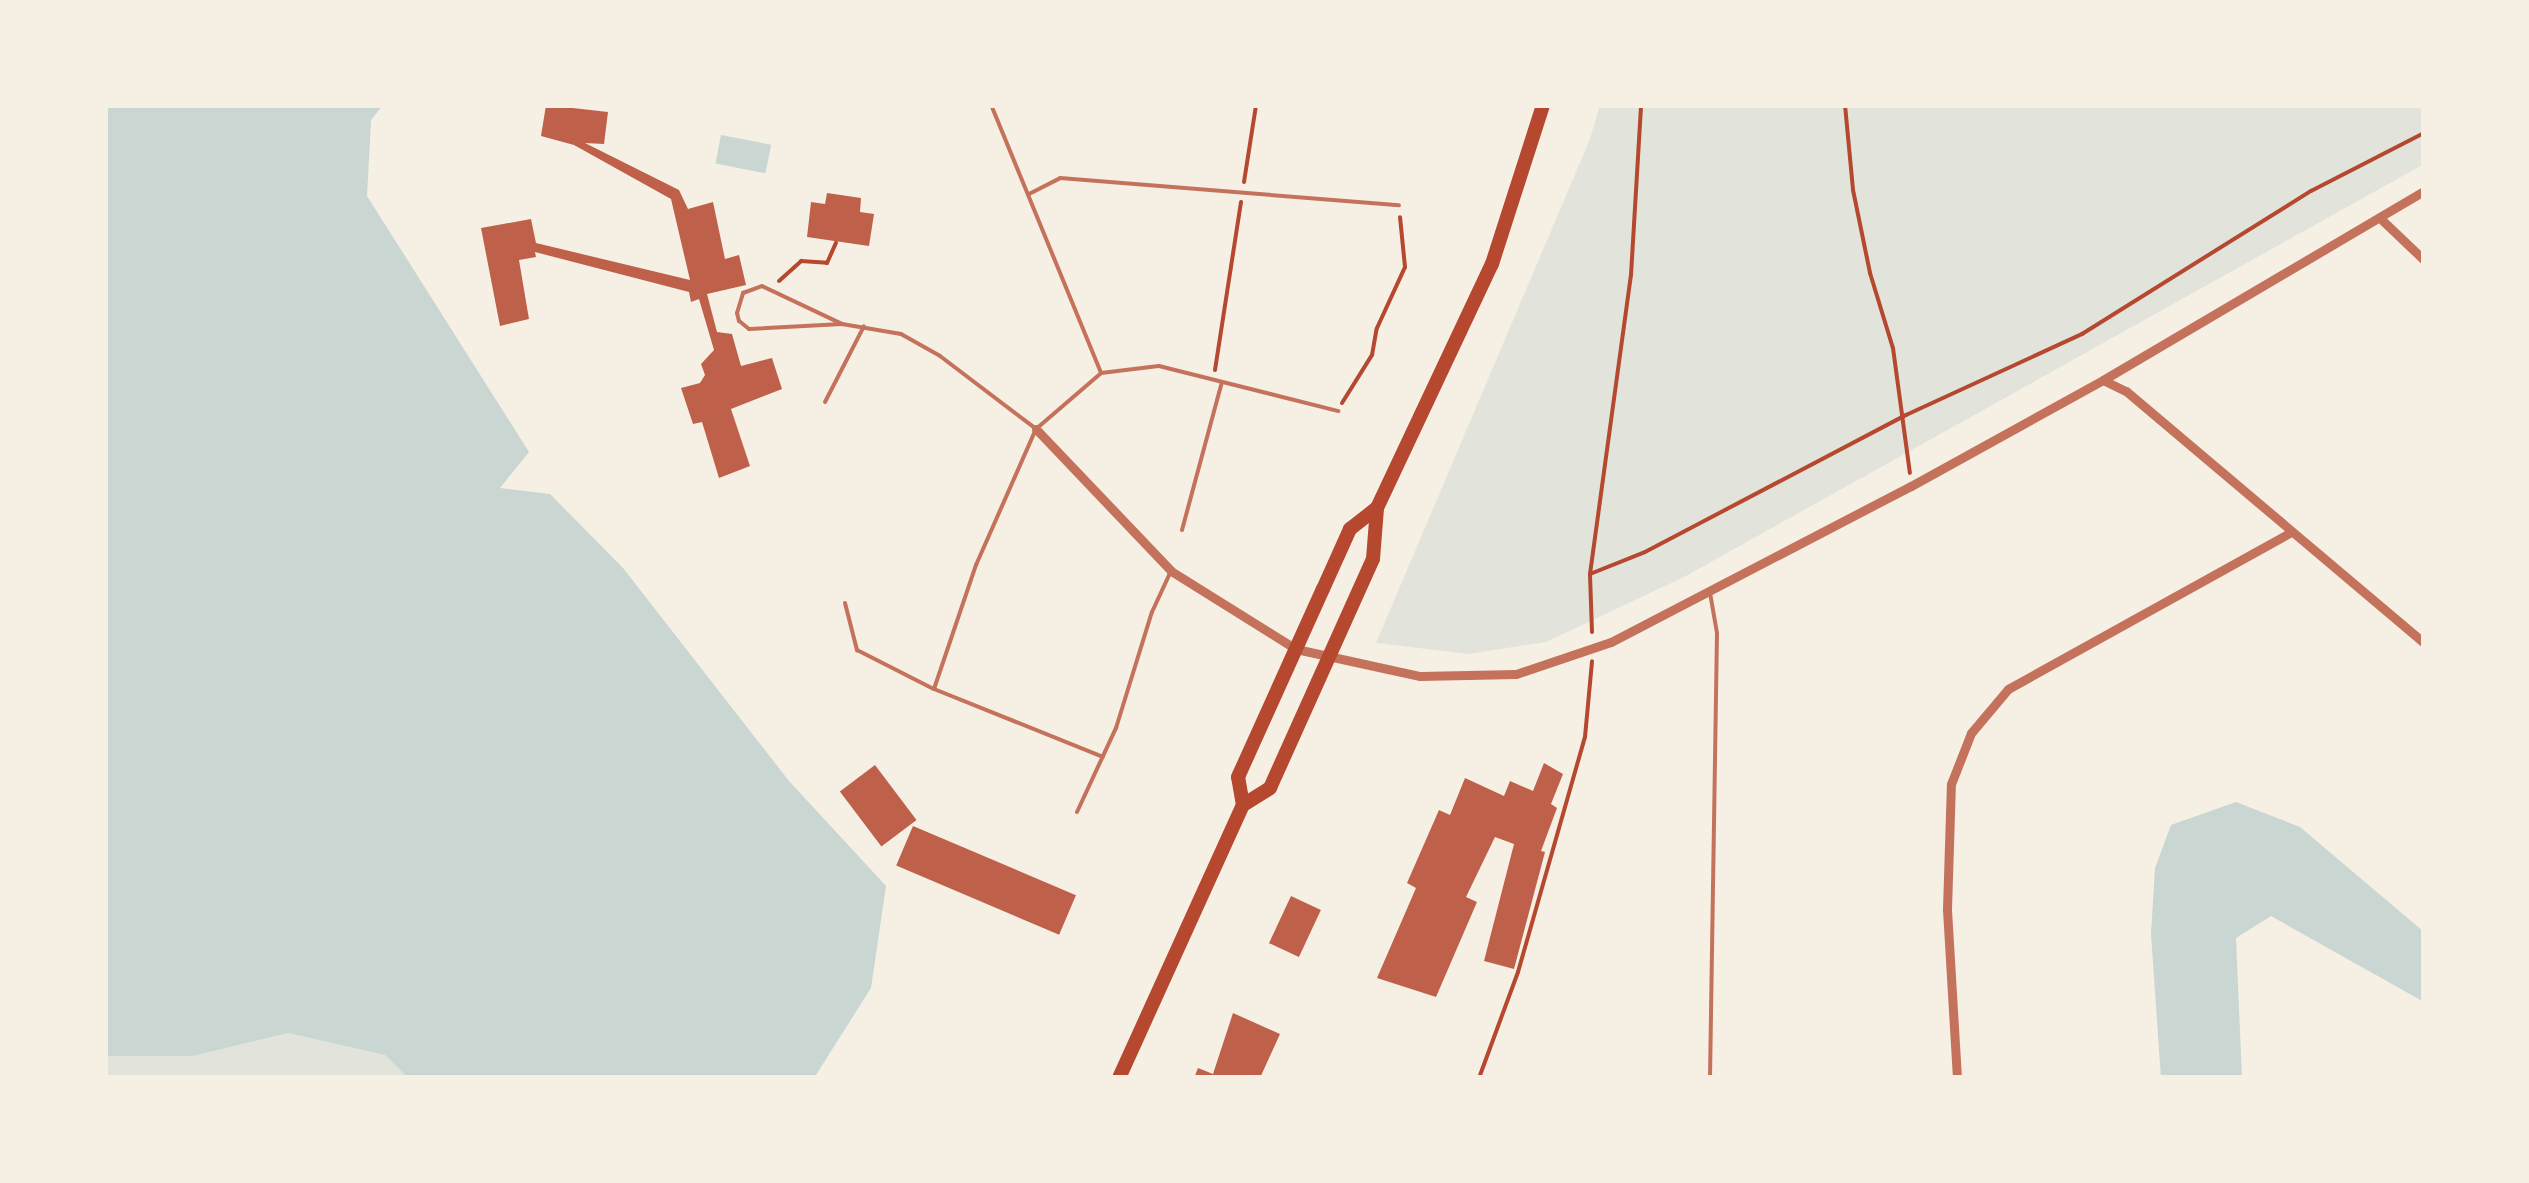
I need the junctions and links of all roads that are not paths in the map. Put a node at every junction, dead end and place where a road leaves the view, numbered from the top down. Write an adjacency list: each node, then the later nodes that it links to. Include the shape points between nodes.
1 (1543, 105): 16 (highway, via 1492,264)
2 (992, 106): 4 (lane)
3 (2424, 191): 6 (street)
4 (1030, 194): 5 (lane, via 1060,178); 10 (lane)
5 (1399, 205)
6 (2382, 220): 7 (street); 11 (street)
7 (2424, 260)
8 (842, 324): 8 (lane, via 744,326 737,313 743,293 754,286); 9 (lane)
9 (864, 326): 13 (lane); 15 (lane, via 920,344)
10 (1101, 373): 12 (lane, via 1159,366); 15 (lane)
11 (2104, 380): 18 (street, via 2126,391); 20 (street)
12 (1222, 382): 14 (lane); 17 (lane)
13 (825, 402)
14 (1338, 412)
15 (1036, 429): 19 (street); 25 (lane, via 976,565)
16 (1378, 508): 23 (highway, via 1350,529); 24 (highway, via 1373,560)
17 (1182, 530)
18 (2289, 533): 22 (street); 31 (street, via 2008,689 1971,733 1951,784 1947,908)
19 (1171, 570): 23 (street); 26 (lane)
20 (1710, 593): 24 (street, via 1593,650 1516,674 1420,676); 30 (lane, via 1717,633)
21 (845, 603): 25 (lane, via 857,650)
22 (2424, 643)
23 (1296, 649): 24 (street); 27 (highway, via 1238,778)
24 (1326, 658): 27 (highway, via 1270,788)
25 (934, 689): 26 (lane)
26 (1103, 757): 28 (lane)
27 (1243, 805): 29 (highway)
28 (1077, 812)
29 (1119, 1078)
30 (1710, 1078)
31 (1956, 1078)

